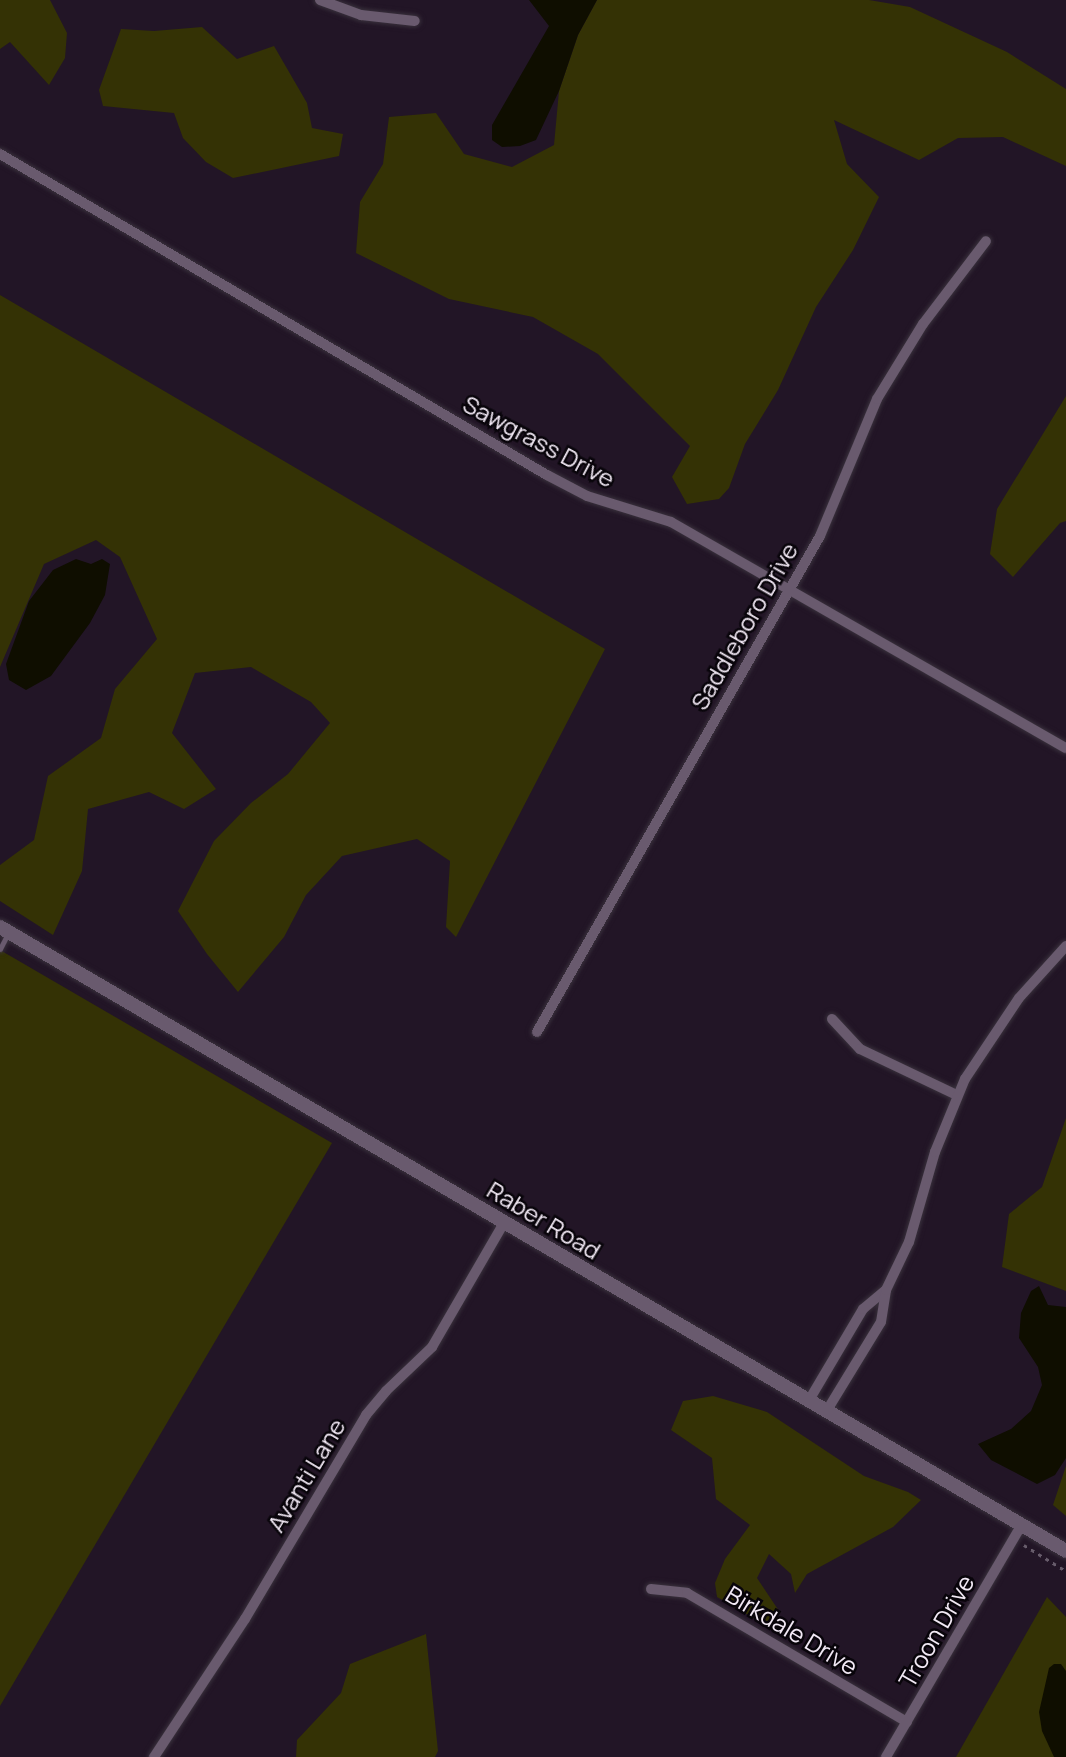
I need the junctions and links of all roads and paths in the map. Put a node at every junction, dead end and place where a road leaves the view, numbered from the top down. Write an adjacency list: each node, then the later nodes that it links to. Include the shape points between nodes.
1 (320, 0): 2 (street, via 361,15)
2 (415, 21)
3 (0, 154): 5 (street, Sawgrass Drive, via 547,475 587,496 671,522)
4 (986, 241): 5 (street, Saddleboro Drive, via 923,324 877,399 820,536)
5 (790, 589): 6 (street, Sawgrass Drive); 11 (street, Saddleboro Drive)
6 (1066, 748)
7 (4, 930): 9 (lane); 13 (street, Raber Road)
8 (1066, 946): 12 (street, via 994,1032)
9 (0, 949)
10 (832, 1018): 12 (street, via 860,1049)
11 (537, 1032)
12 (957, 1095): 14 (street, via 909,1242)
13 (504, 1223): 15 (street, Raber Road); 22 (street, Avanti Lane, via 432,1347 366,1415 245,1619)
14 (887, 1290): 15 (street, via 863,1309); 16 (street, via 881,1322)
15 (807, 1402): 16 (street, Raber Road)
16 (826, 1412): 17 (street, Raber Road)
17 (1018, 1533): 18 (street, Raber Road); 19 (path); 21 (street, Troon Drive)
18 (1066, 1551)
19 (1066, 1571)
20 (651, 1589): 21 (street, Birkdale Drive, via 687,1592)
21 (906, 1722): 23 (street, Troon Drive)
22 (154, 1757)
23 (886, 1757)

